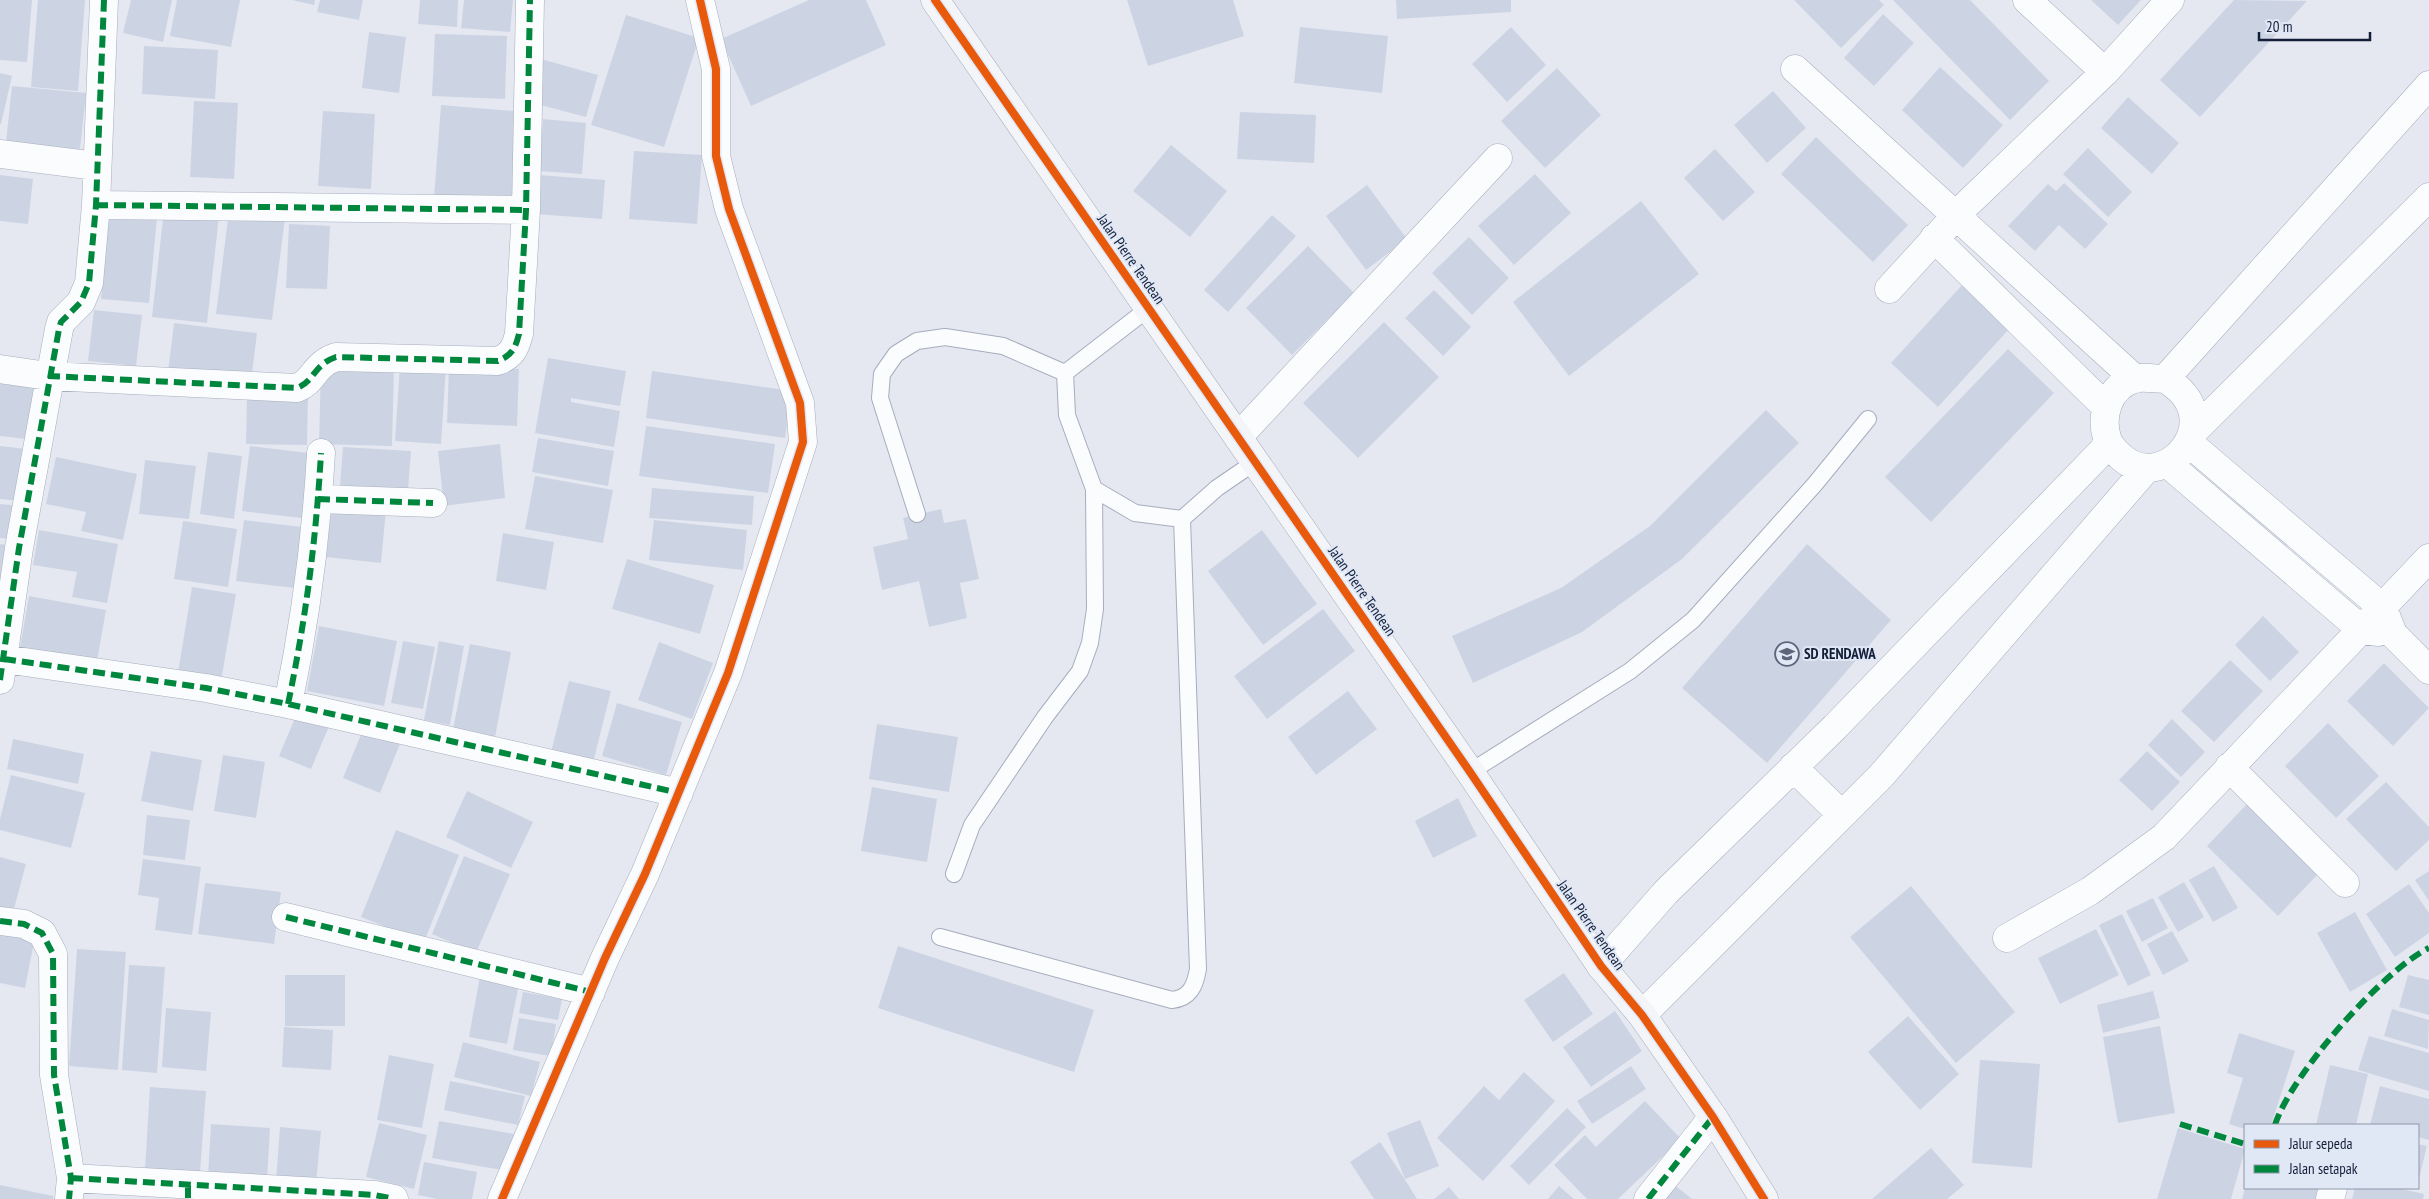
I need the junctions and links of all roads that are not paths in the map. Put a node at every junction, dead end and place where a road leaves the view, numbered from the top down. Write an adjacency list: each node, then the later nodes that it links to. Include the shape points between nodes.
1 (104, 0): 12 (street)
2 (530, 0): 15 (street)
3 (700, 0): 48 (street, via 716,69 716,156 730,209 800,403 803,442 728,673)
4 (935, 0): 19 (street, Jalan Pierre Tendean)
5 (2027, 0): 8 (street)
6 (2170, 0): 8 (street)
7 (1795, 69): 16 (street)
8 (2105, 72): 16 (street)
9 (2429, 85): 24 (street)
10 (0, 154): 12 (street)
11 (1498, 158): 27 (street)
12 (96, 166): 14 (street)
13 (2429, 196): 28 (street)
14 (96, 204): 15 (street); 22 (street, via 89,283 81,302 61,322)
15 (526, 210): 22 (street, via 519,334 514,350 498,361 336,357 318,366 306,385 297,388)
16 (1956, 215): 17 (street); 23 (street)
17 (1934, 238): 18 (street); 25 (street)
18 (1889, 289)
19 (1149, 308): 21 (lane); 27 (street, Jalan Pierre Tendean)
20 (0, 369): 22 (street)
21 (1065, 373): 33 (lane, via 1067,415); 36 (lane, via 1003,346 945,337 917,341 896,354 882,374 880,398)
22 (48, 376): 42 (street)
23 (2135, 379): 24 (street); 25 (street, via 2117,390)
24 (2165, 380): 28 (street, via 2179,388 2189,400 2194,416)
25 (2106, 407): 29 (street, via 2104,426)
26 (1868, 419): 47 (lane, via 1815,484 1693,620 1630,671)
27 (1238, 437): 31 (street, Jalan Pierre Tendean)
28 (2191, 438): 32 (street); 39 (street)
29 (2109, 444): 32 (street, via 2125,461); 45 (street)
30 (321, 453): 34 (street)
31 (1255, 462): 37 (lane, via 1217,488); 47 (street, Jalan Pierre Tendean)
32 (2158, 466): 40 (street); 49 (street, via 1881,776)
33 (1094, 488): 37 (lane, via 1135,513); 50 (lane, via 1095,609 1090,643 1080,671 972,825)
34 (318, 499): 35 (street); 44 (street, via 304,626)
35 (433, 503)
36 (917, 514)
37 (1182, 519): 54 (lane, via 1198,969 1194,988 1181,999 1172,1000)
38 (2429, 558): 39 (street)
39 (2383, 608): 40 (street); 41 (street)
40 (2362, 630): 41 (street); 46 (street)
41 (2393, 634): 43 (street)
42 (2, 670): 44 (street, via 206,688)
43 (2429, 670)
44 (288, 704): 48 (street)
45 (1793, 767): 49 (street); 56 (street, via 1666,892)
46 (2229, 767): 51 (street); 55 (street, via 2164,837 2090,891)
47 (1470, 772): 56 (street, Jalan Pierre Tendean)
48 (678, 793): 57 (street)
49 (1842, 815): 58 (street)
50 (954, 874)
51 (2345, 883)
52 (286, 916): 57 (street)
53 (0, 921): 60 (street, via 24,924 42,933 53,954 54,1075)
54 (940, 937)
55 (2007, 938)
56 (1601, 966): 58 (street, Jalan Pierre Tendean)
57 (591, 992): 63 (street)
58 (1642, 1015): 59 (street, Jalan Pierre Tendean)
59 (1713, 1117): 64 (street); 65 (street, Jalan Pierre Tendean)
60 (70, 1188): 61 (street)
61 (188, 1192): 62 (street, via 318,1192)
62 (394, 1199)
63 (502, 1199)
64 (1648, 1199)
65 (1764, 1199)

